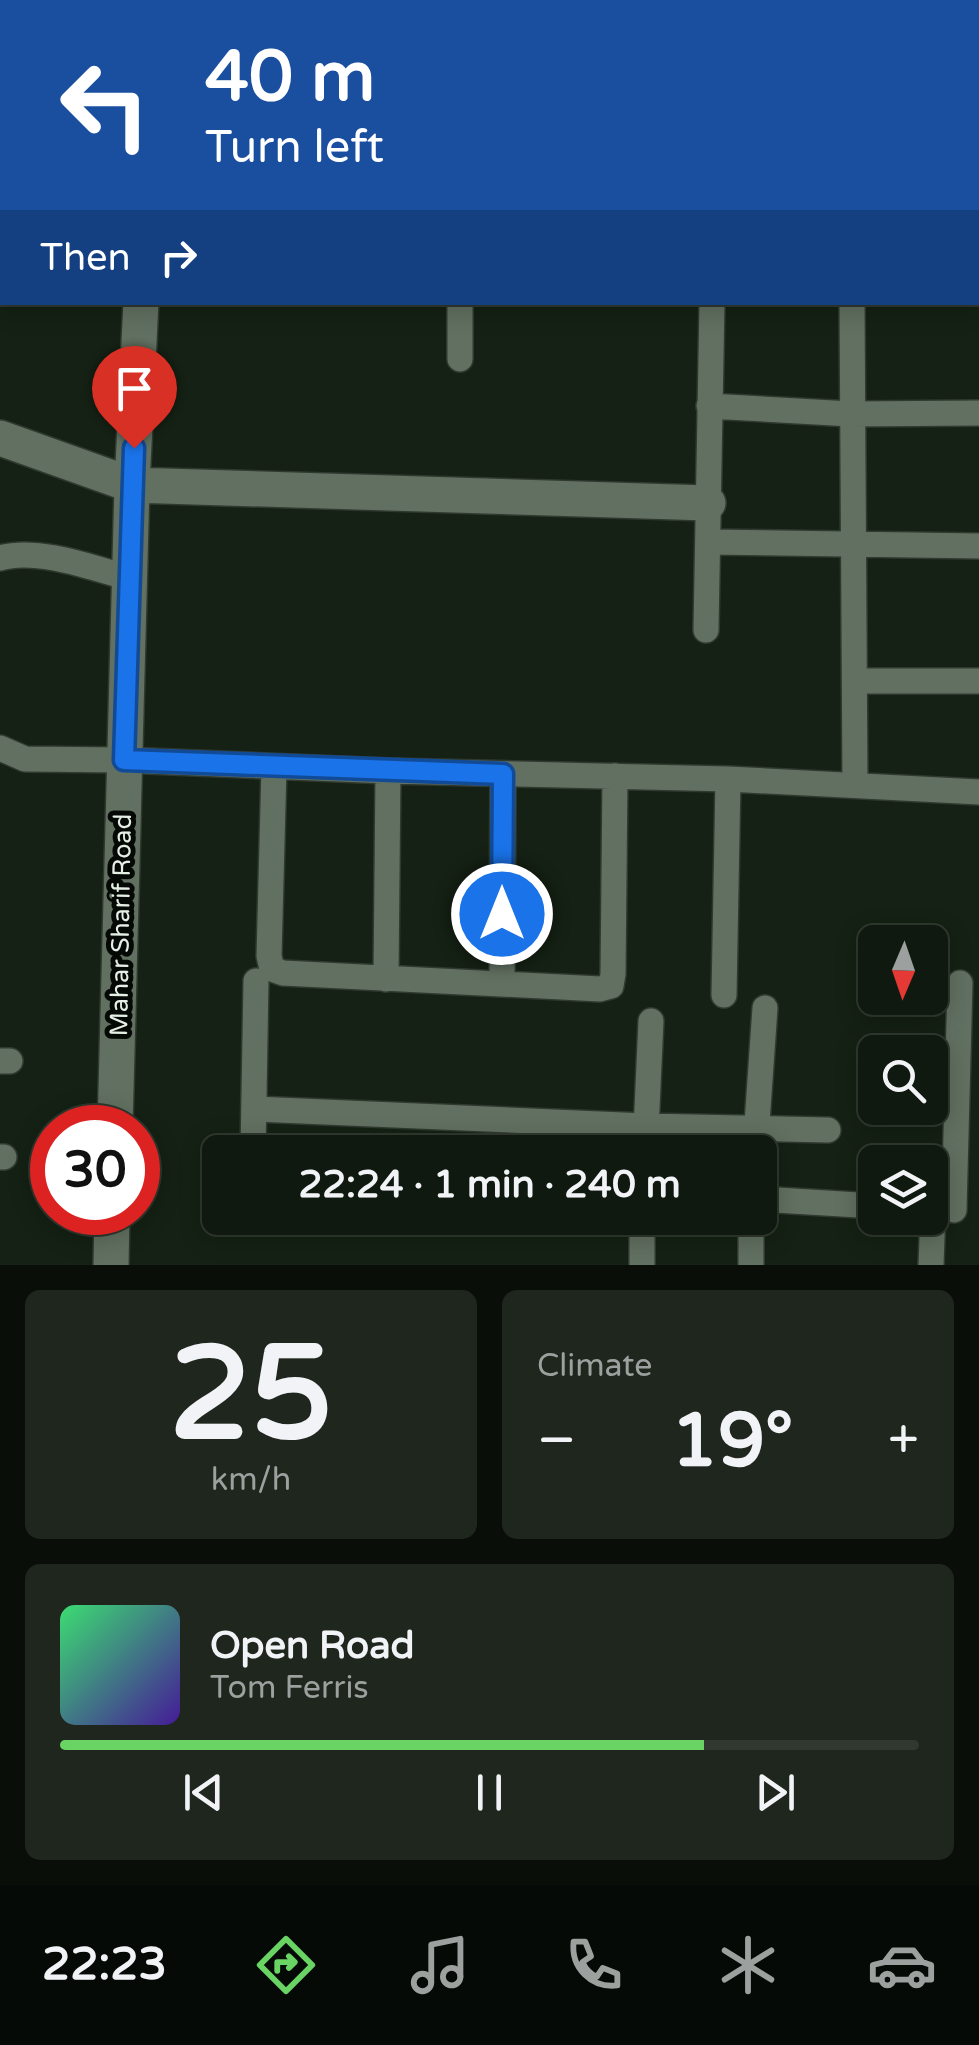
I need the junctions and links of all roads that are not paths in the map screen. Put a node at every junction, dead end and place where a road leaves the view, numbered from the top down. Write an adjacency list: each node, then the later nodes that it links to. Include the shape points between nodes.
1 (141, 305): 10 (main road, Mahar Sharif Road)
2 (460, 305): 5 (street)
3 (712, 305): 6 (street)
4 (852, 305): 8 (street)
5 (460, 359)
6 (710, 406): 8 (street); 11 (street)
7 (979, 413): 8 (street)
8 (852, 414): 13 (street)
9 (0, 438): 10 (main road)
10 (132, 485): 11 (main road); 16 (main road, Mahar Sharif Road)
11 (708, 503): 12 (street)
12 (709, 542): 13 (street); 17 (street)
13 (855, 545): 14 (street); 18 (street)
14 (979, 546)
15 (0, 558): 16 (street, via 37,556)
16 (129, 578): 21 (main road, Mahar Sharif Road)
17 (706, 630)
18 (856, 681): 19 (street); 27 (street)
19 (979, 682)
20 (0, 748): 21 (street, via 25,759)
21 (124, 760): 22 (street); 36 (main road, Mahar Sharif Road)
22 (274, 766): 23 (street); 29 (street, via 272,969)
23 (388, 771): 24 (street); 29 (street)
24 (503, 774): 25 (street); 32 (street)
25 (615, 776): 26 (street); 32 (street, via 610,986)
26 (728, 779): 27 (street); 33 (street)
27 (855, 785): 28 (street)
28 (979, 792)
29 (386, 979): 32 (street)
30 (256, 981): 37 (street)
31 (960, 983): 47 (street)
32 (502, 984)
33 (724, 995)
34 (765, 1008): 43 (street)
35 (651, 1022): 38 (street)
36 (115, 1105)
37 (254, 1109): 38 (street); 40 (street)
38 (646, 1126): 41 (street); 42 (street)
39 (828, 1130): 44 (street)
40 (253, 1135)
41 (645, 1135)
42 (711, 1135)
43 (755, 1135)
44 (777, 1138)
45 (777, 1201): 46 (street)
46 (858, 1205)
47 (949, 1210): 54 (street)
48 (112, 1235): 51 (main road)
49 (642, 1235): 52 (street)
50 (751, 1235): 53 (street)
51 (111, 1265)
52 (642, 1265)
53 (751, 1265)
54 (931, 1265)

